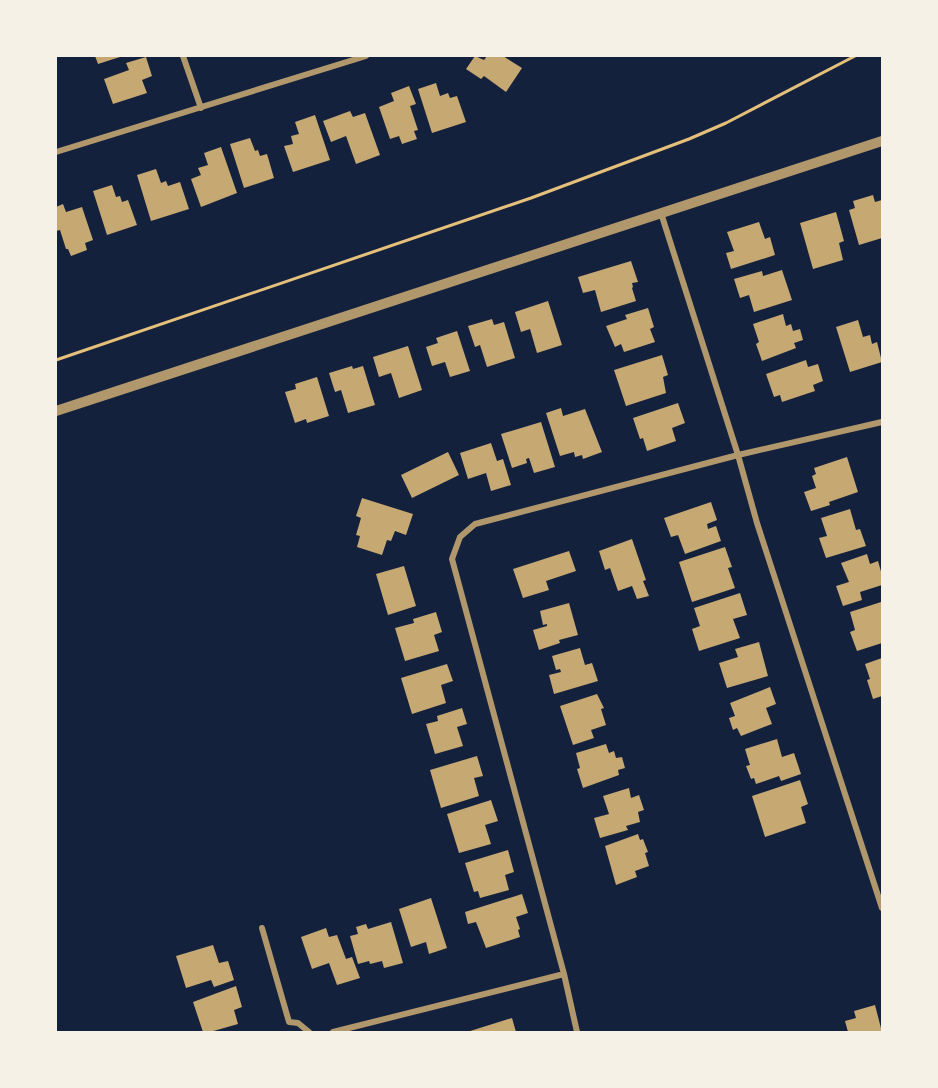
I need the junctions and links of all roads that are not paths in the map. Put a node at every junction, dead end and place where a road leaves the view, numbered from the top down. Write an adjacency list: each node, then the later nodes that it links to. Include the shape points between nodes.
1 (183, 56): 3 (street)
2 (366, 56): 3 (street)
3 (201, 108): 5 (street)
4 (882, 141): 6 (street)
5 (56, 152)
6 (661, 212): 7 (street); 9 (street)
7 (56, 411)
8 (882, 422): 9 (street)
9 (738, 455): 10 (street); 12 (street, via 475,524 460,537 452,559)
10 (882, 908)
11 (262, 928): 13 (street, via 289,1022 298,1023)
12 (564, 974): 14 (street); 15 (street)
13 (309, 1032)
14 (333, 1032)
15 (577, 1032)

